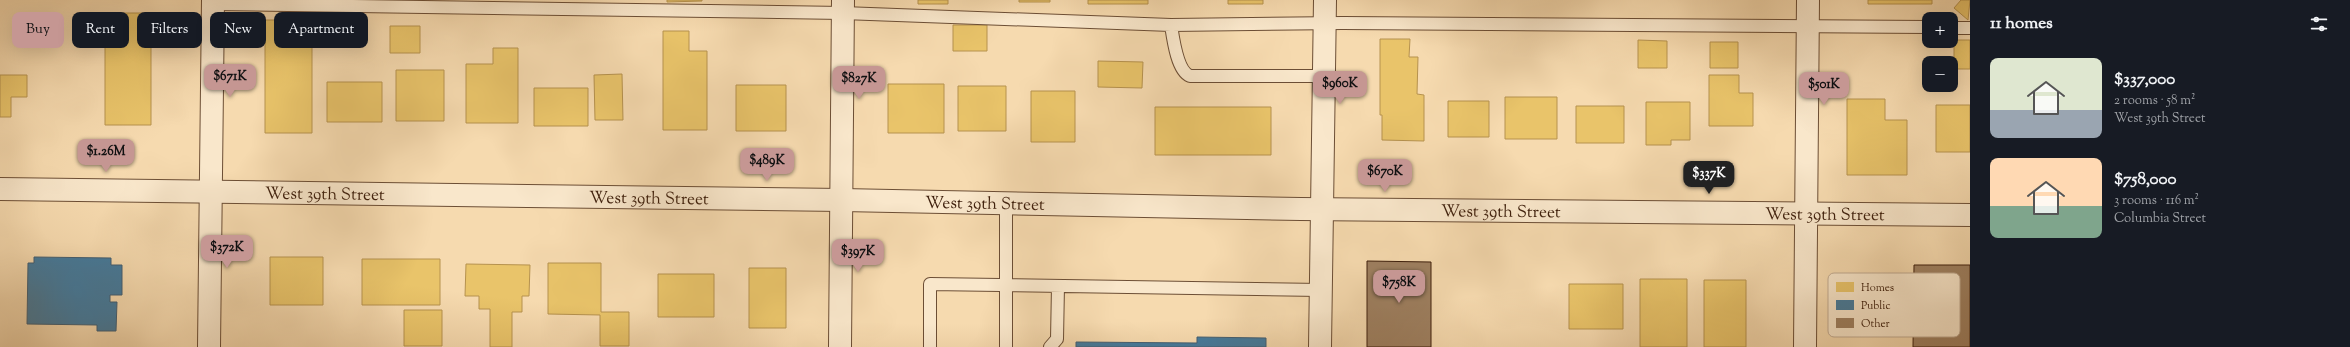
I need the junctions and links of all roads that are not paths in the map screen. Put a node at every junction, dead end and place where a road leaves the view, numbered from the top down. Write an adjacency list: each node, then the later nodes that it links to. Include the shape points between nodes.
1 (1325, 0): 5 (street)
2 (1808, 0): 7 (street)
3 (213, 2): 4 (lane); 13 (street)
4 (843, 6): 6 (lane); 14 (street)
5 (1325, 23): 6 (lane); 7 (lane); 11 (street)
6 (1171, 25): 11 (lane, via 1178,59 1190,76)
7 (1808, 26): 8 (lane); 17 (street)
8 (1922, 27)
9 (1958, 28): 10 (lane)
10 (1970, 28)
11 (1324, 76): 16 (street)
12 (0, 189): 13 (street, West 39th Street)
13 (211, 191): 14 (street, West 39th Street); 22 (street)
14 (842, 200): 15 (street, West 39th Street); 23 (street)
15 (1006, 203): 16 (street, West 39th Street); 19 (lane)
16 (1322, 209): 17 (street, West 39th Street); 21 (street)
17 (1806, 212): 18 (street, West 39th Street); 28 (street)
18 (1970, 215)
19 (1005, 285): 20 (lane); 24 (lane, via 930,284); 25 (lane)
20 (1058, 286): 21 (lane); 26 (lane, via 1057,339)
21 (1321, 290): 27 (street)
22 (209, 347)
23 (840, 347)
24 (930, 347)
25 (1006, 347)
26 (1050, 347)
27 (1320, 347)
28 (1805, 347)

